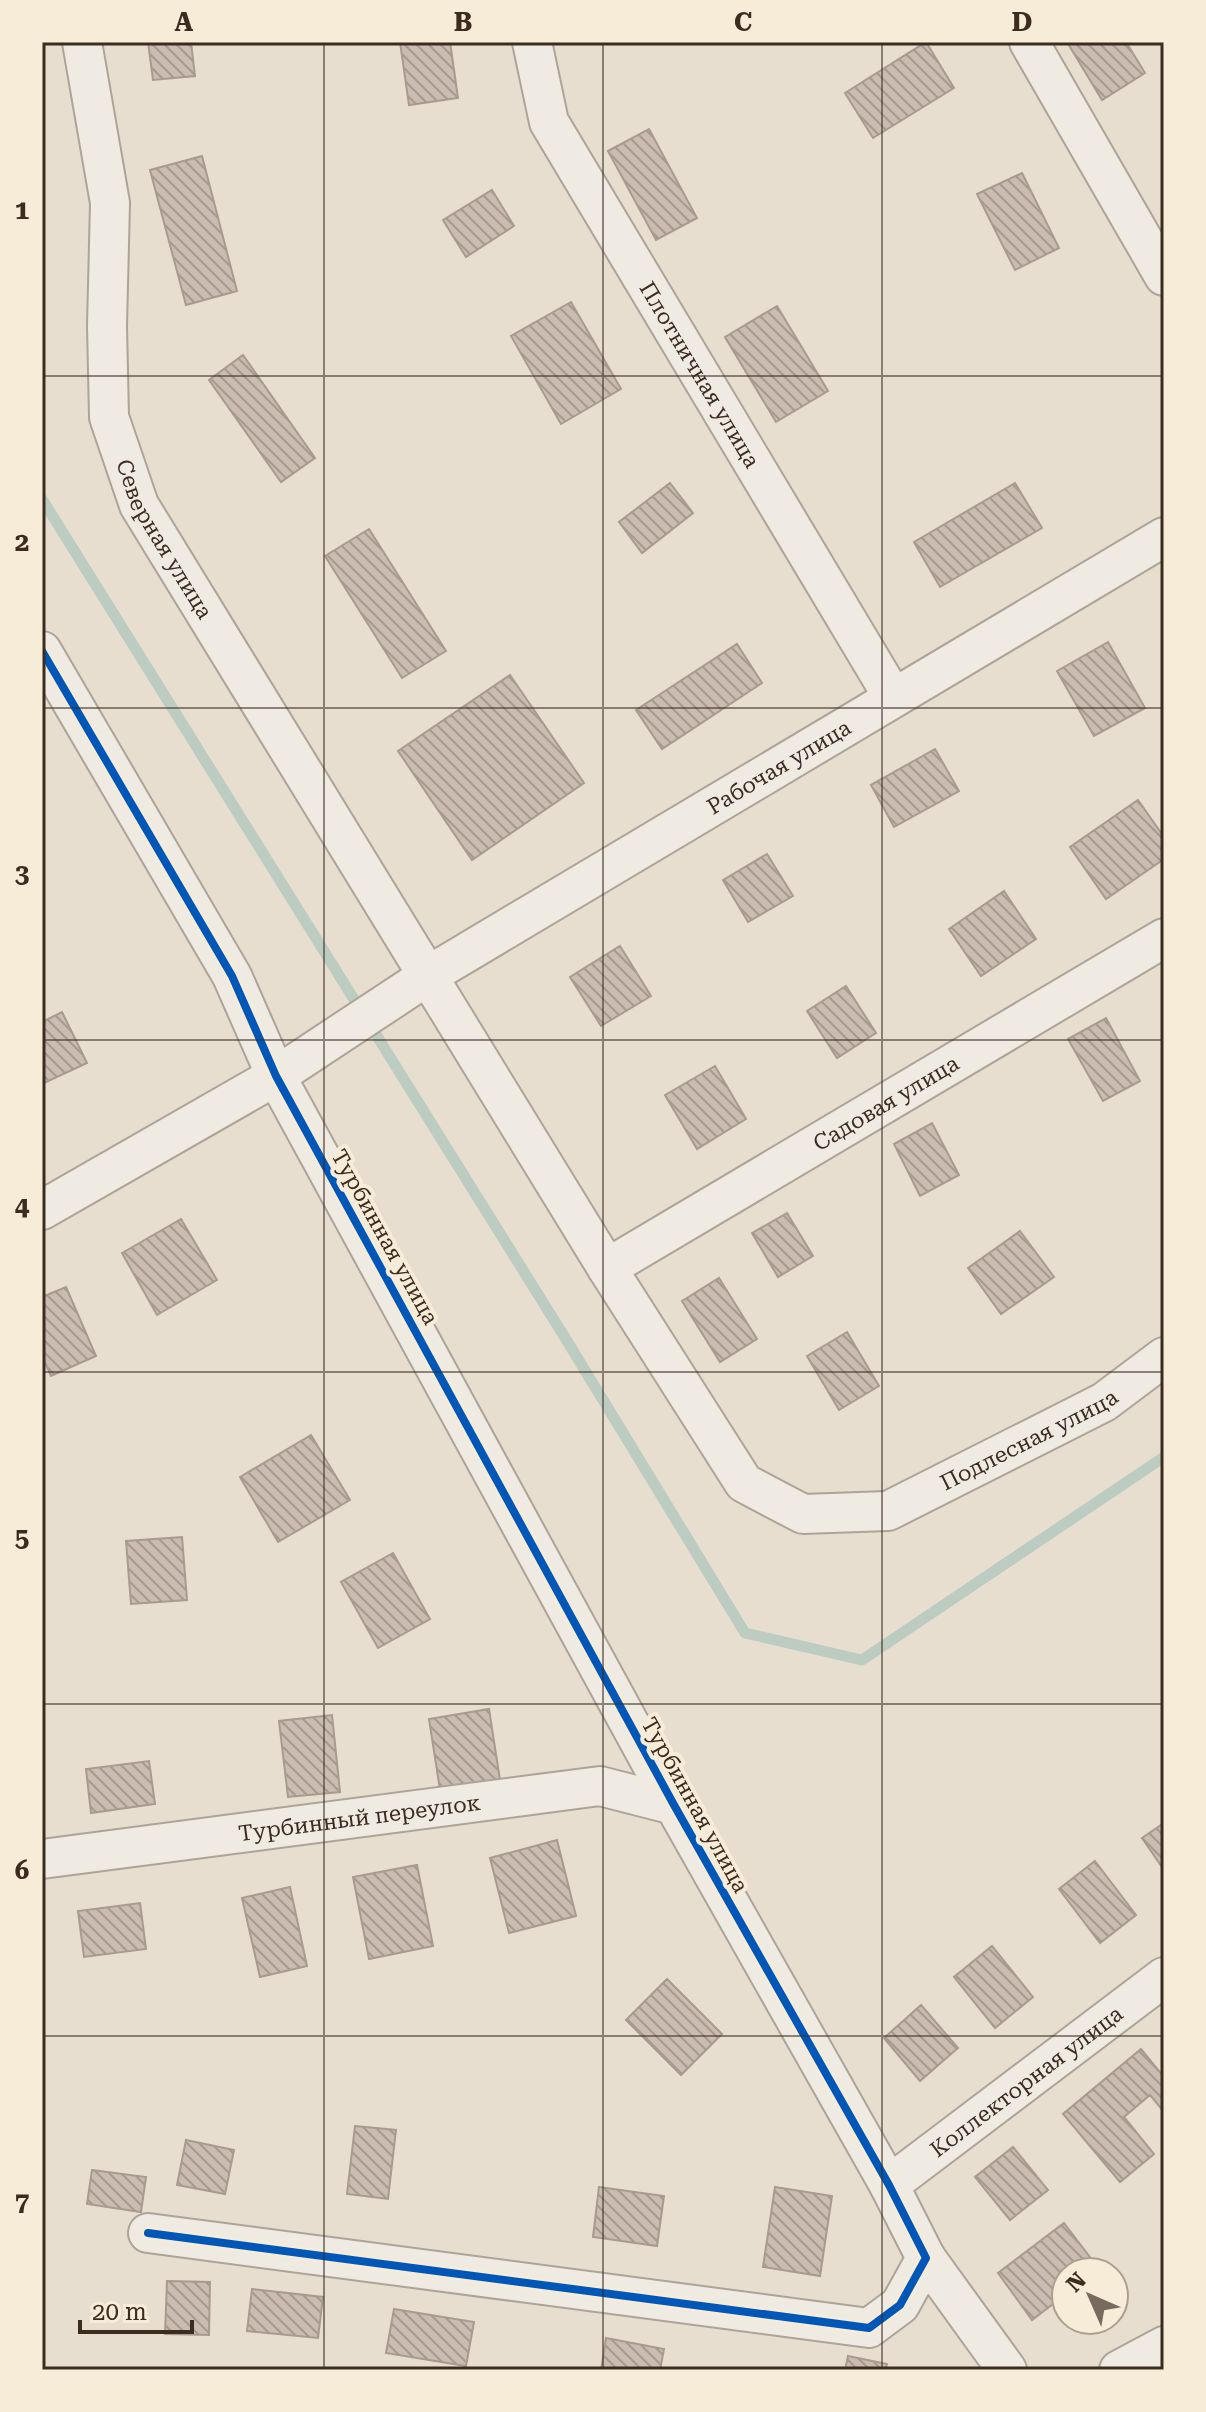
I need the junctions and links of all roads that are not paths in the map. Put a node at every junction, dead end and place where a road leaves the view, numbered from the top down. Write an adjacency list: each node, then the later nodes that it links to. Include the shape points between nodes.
1 (82, 42): 9 (street, Северная улица, via 110,203 109,417 139,505)
2 (532, 42): 7 (street, Плотничная улица, via 549,122)
3 (1029, 42): 4 (street)
4 (1164, 276)
5 (1164, 537): 7 (street, Рабочая улица)
6 (42, 651): 10 (street, Турбинная улица, via 232,976)
7 (893, 697): 9 (street, Рабочая улица)
8 (1164, 938): 12 (street, Садовая улица)
9 (429, 975): 10 (street, Рабочая улица); 12 (street, Северная улица)
10 (276, 1076): 11 (street, Рабочая улица); 15 (street, Турбинная улица)
11 (42, 1210)
12 (607, 1268): 14 (street, Северная улица, via 744,1483 803,1514)
13 (1164, 1357): 14 (street, Подлесная улица, via 1104,1402)
14 (888, 1511)
15 (674, 1805): 16 (street, Турбинный переулок, via 600,1786); 18 (street, Турбинная улица)
16 (42, 1859)
17 (1164, 1977): 18 (street, Коллекторная улица)
18 (889, 2185): 20 (street, Турбинная улица)
19 (148, 2233): 20 (street, via 869,2328 900,2305)
20 (926, 2258): 22 (street, Турбинная улица)
21 (1164, 2346): 23 (street)
22 (1007, 2370)
23 (1119, 2370)

